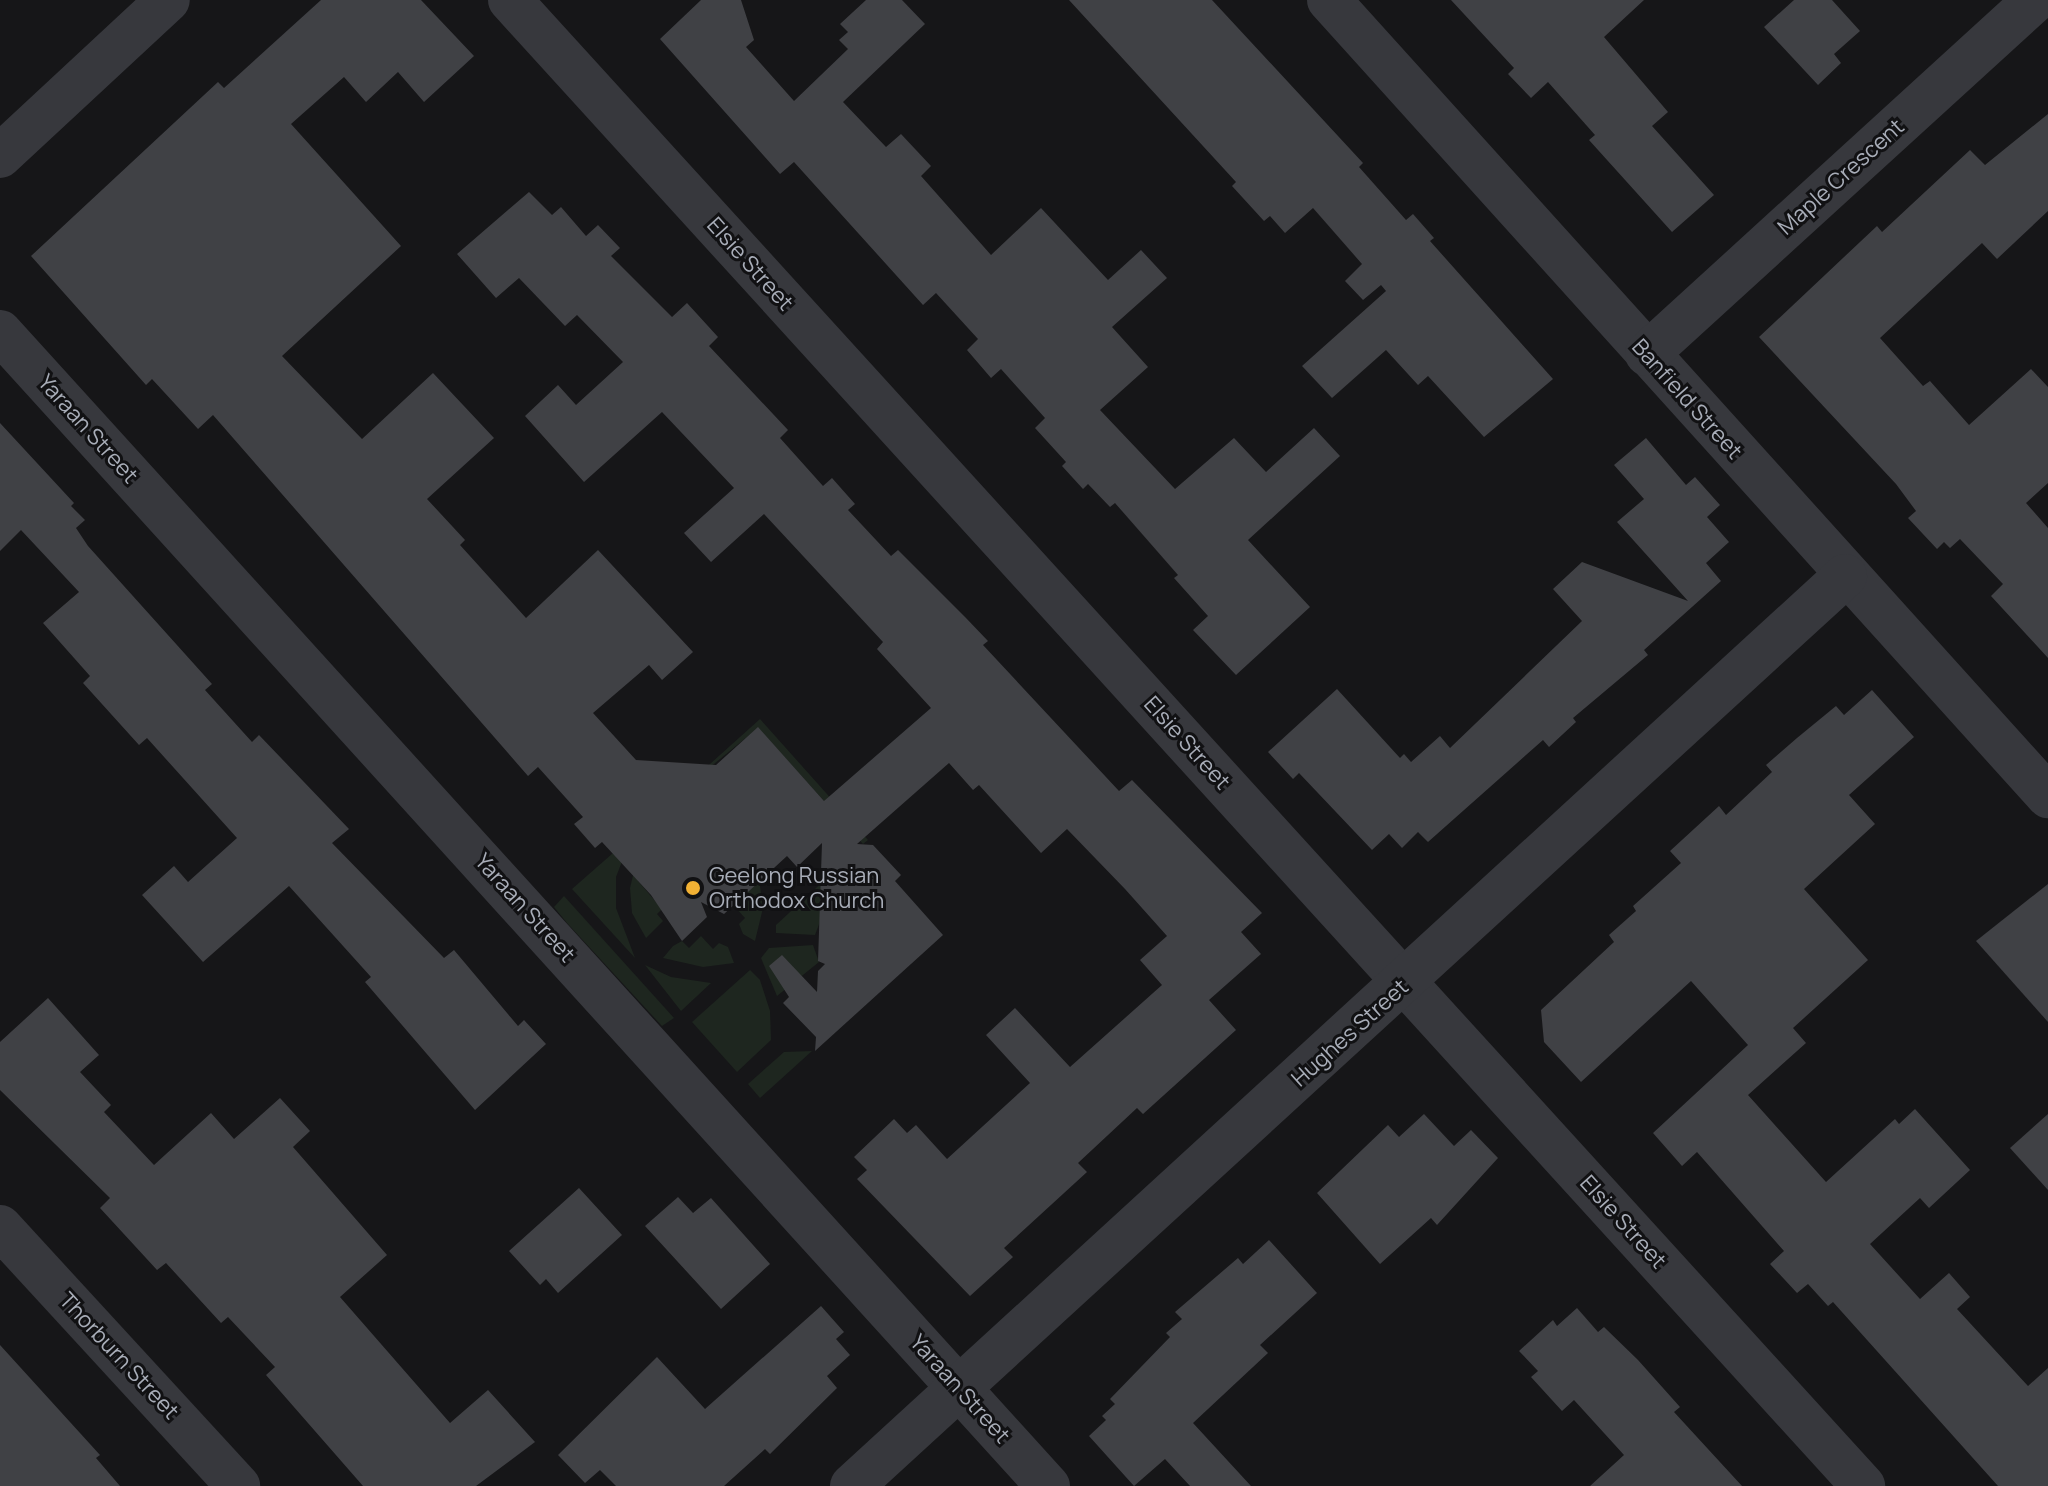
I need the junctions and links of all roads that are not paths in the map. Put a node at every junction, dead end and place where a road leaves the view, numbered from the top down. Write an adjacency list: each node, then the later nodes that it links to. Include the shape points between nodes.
1 (168, 0): 5 (street)
2 (510, 0): 10 (street, Elsie Street)
3 (1329, 0): 7 (street, Banfield Street)
4 (2035, 0): 7 (street, Maple Crescent)
5 (0, 156)
6 (0, 332): 12 (street, Yaraan Street)
7 (1647, 354): 8 (street, Banfield Street)
8 (1845, 576): 9 (street, Banfield Street); 10 (street, Hughes Street)
9 (2048, 796)
10 (1405, 983): 12 (street, Hughes Street); 16 (street, Elsie Street)
11 (0, 1227): 13 (street, Thorburn Street)
12 (960, 1389): 14 (street, Hughes Street); 15 (street, Yaraan Street)
13 (238, 1486)
14 (852, 1486)
15 (1048, 1486)
16 (1863, 1486)

